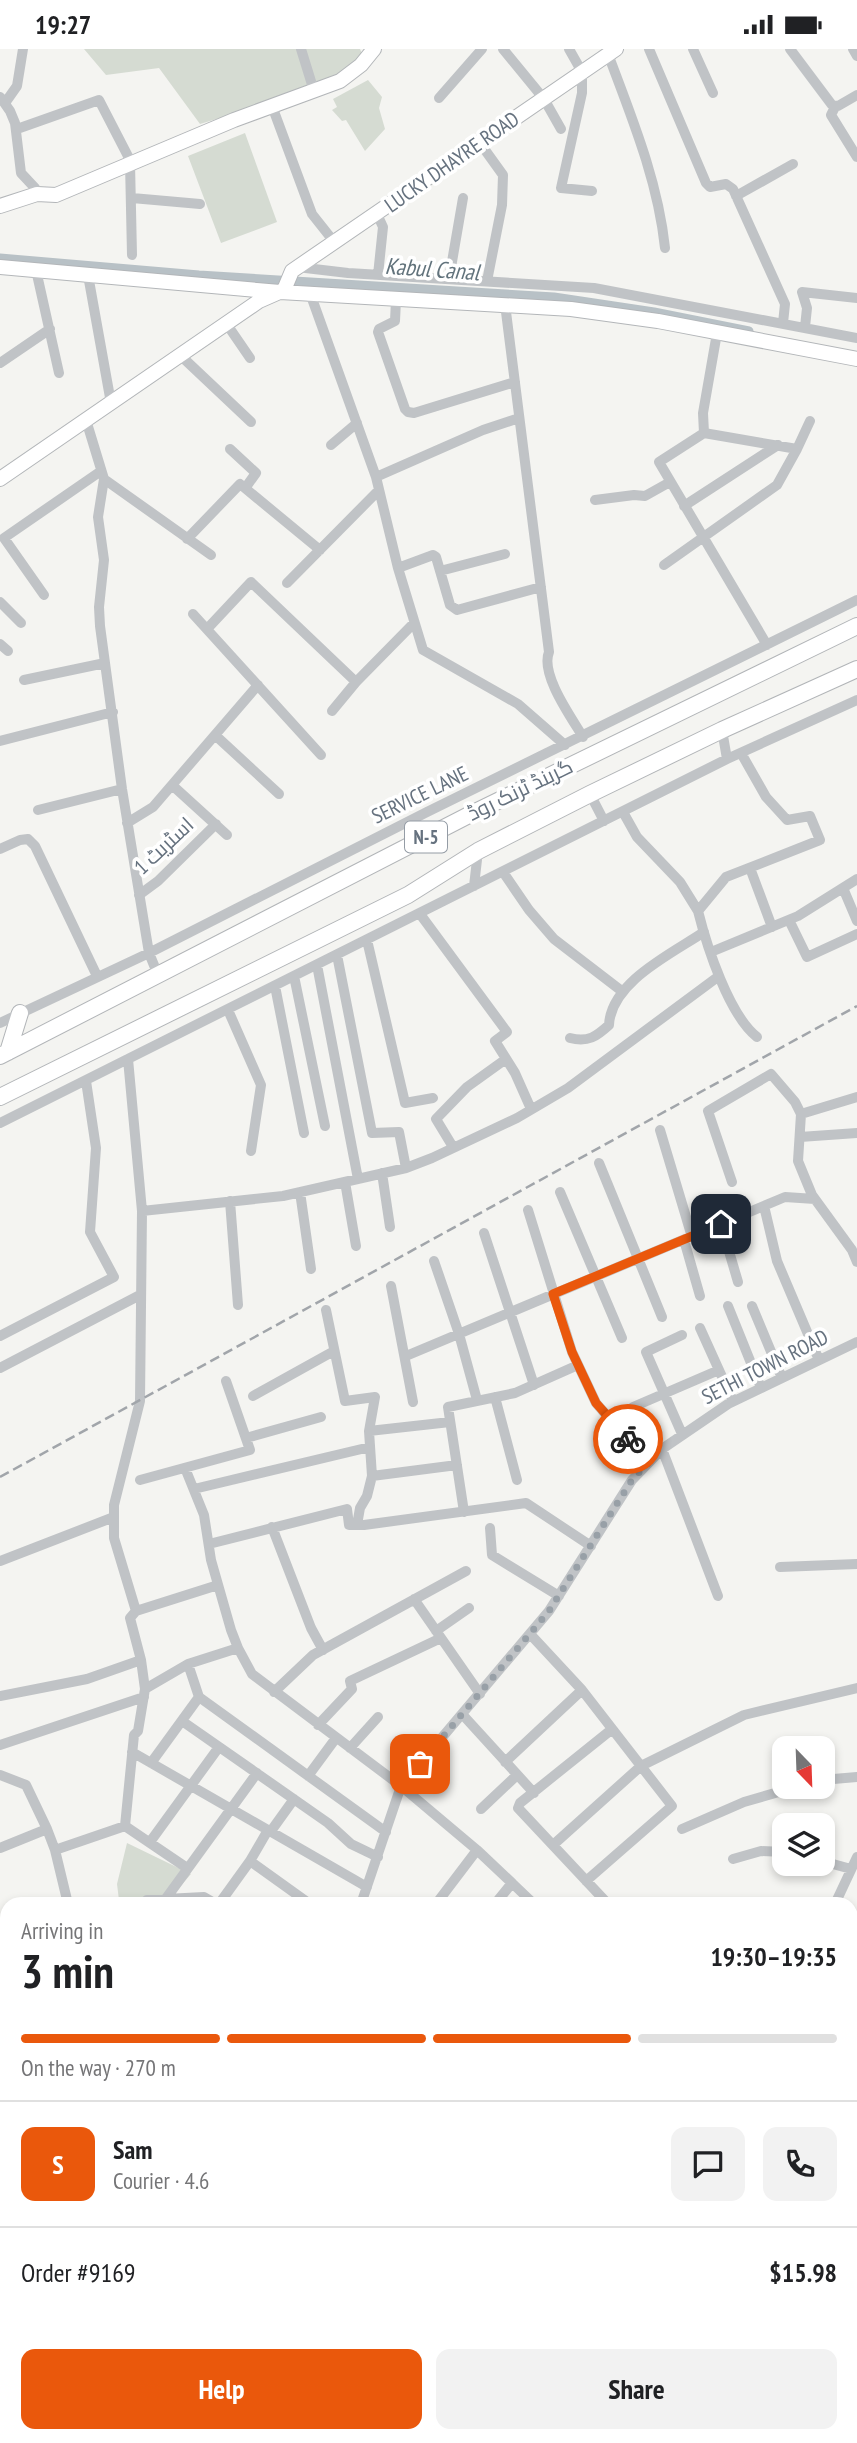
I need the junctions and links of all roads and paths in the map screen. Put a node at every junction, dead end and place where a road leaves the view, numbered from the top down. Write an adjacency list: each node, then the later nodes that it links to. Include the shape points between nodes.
1 (23, 49): 19 (street, via 17,86)
2 (300, 49): 14 (street)
3 (374, 49): 14 (main road, via 347,77)
4 (482, 49): 17 (street)
5 (503, 49): 18 (street)
6 (569, 49): 13 (street)
7 (649, 49): 30 (street, via 705,183 710,187 726,184)
8 (693, 49): 15 (street)
9 (790, 49): 21 (street)
10 (853, 49): 12 (street)
11 (612, 52): 13 (main road, LUCKY DHAYRE ROAD); 37 (street, via 662,216)
12 (857, 56)
13 (582, 72): 18 (main road, LUCKY DHAYRE ROAD); 28 (street, via 582,93 561,188)
14 (314, 91): 20 (main road)
15 (713, 93)
16 (857, 95): 21 (street)
17 (439, 98)
18 (544, 99): 23 (street); 24 (main road, LUCKY DHAYRE ROAD)
19 (3, 100): 22 (street)
20 (272, 106): 26 (main road); 36 (street, via 312,214)
21 (835, 107): 25 (street, via 831,115)
22 (17, 129): 26 (street, via 99,100); 29 (street, via 20,170)
23 (561, 129)
24 (480, 143): 35 (main road, LUCKY DHAYRE ROAD); 45 (street, via 503,176)
25 (857, 157)
26 (130, 162): 29 (main road, via 56,195); 31 (street)
27 (793, 164): 30 (street)
28 (592, 191)
29 (37, 194): 34 (main road)
30 (736, 196): 50 (street, via 785,304)
31 (132, 198): 33 (street); 38 (street)
32 (463, 198): 43 (street)
33 (200, 204)
34 (0, 206)
35 (377, 214): 36 (main road, LUCKY DHAYRE ROAD); 42 (street, via 383,227)
36 (335, 243): 44 (main road, LUCKY DHAYRE ROAD)
37 (665, 248)
38 (132, 255)
39 (0, 267): 40 (main road)
40 (36, 270): 41 (main road); 53 (street)
41 (88, 275): 44 (main road); 62 (street)
42 (378, 275): 43 (street); 44 (street)
43 (449, 279): 45 (street)
44 (288, 280): 46 (main road); 51 (main road, LUCKY DHAYRE ROAD)
45 (487, 281): 50 (street, via 594,288)
46 (310, 293): 48 (main road); 67 (street)
47 (857, 298): 52 (street, via 802,292 807,308)
48 (396, 300): 49 (main road); 61 (street, via 395,321 378,332 408,412)
49 (505, 304): 54 (main road, via 659,321); 61 (street)
50 (783, 323): 52 (street)
51 (226, 324): 56 (main road, LUCKY DHAYRE ROAD); 57 (street)
52 (804, 327): 55 (street)
53 (50, 329): 59 (street); 60 (street)
54 (717, 333): 58 (main road); 68 (street)
55 (857, 338)
56 (180, 355): 62 (main road, LUCKY DHAYRE ROAD); 66 (street)
57 (250, 358)
58 (857, 359)
59 (0, 363)
60 (59, 373)
61 (515, 382): 63 (street)
62 (111, 403): 64 (main road, LUCKY DHAYRE ROAD)
63 (519, 418): 74 (street); 90 (street)
64 (86, 420): 73 (street); 75 (main road, LUCKY DHAYRE ROAD)
65 (810, 421): 72 (street)
66 (251, 422)
67 (357, 423): 69 (street); 74 (street)
68 (704, 433): 70 (street); 76 (street, via 659,462)
69 (331, 445)
70 (778, 445): 72 (street); 80 (street)
71 (230, 449): 77 (street, via 256,473)
72 (797, 449): 81 (street, via 776,485)
73 (102, 475): 82 (street); 91 (street, via 4,538); 100 (street, via 99,517 104,569 99,607)
74 (376, 477): 78 (street)
75 (0, 479)
76 (670, 482): 79 (street, via 645,496); 80 (street)
77 (246, 487): 82 (street, via 238,485); 83 (street)
78 (379, 490): 83 (street); 87 (street)
79 (595, 500)
80 (684, 506): 81 (street)
81 (704, 536): 86 (street); 99 (street)
82 (187, 539): 85 (street)
83 (320, 550): 89 (street)
84 (505, 554): 88 (street)
85 (211, 555)
86 (664, 565)
87 (398, 568): 88 (street, via 433,555); 96 (street)
88 (440, 571): 90 (street, via 450,605 457,610)
89 (287, 583)
90 (541, 587): 110 (street, via 550,652 547,669)
91 (44, 595)
92 (857, 600): 99 (street, SERVICE LANE)
93 (0, 602): 95 (street)
94 (193, 614): 98 (street)
95 (21, 623)
96 (414, 623): 103 (street); 112 (street, via 425,653 518,704)
97 (857, 626): 123 (highway, گرینڈ ٹرنک روڈ / N-5)
98 (207, 629): 103 (street, via 251,582); 104 (street)
99 (766, 645): 110 (street, SERVICE LANE)
100 (106, 663): 102 (street); 107 (street)
101 (857, 669): 108 (highway, گرینڈ ٹرنک روڈ / N-5)
102 (24, 680)
103 (356, 682): 106 (street)
104 (258, 685): 109 (street); 114 (street)
105 (857, 700): 113 (street)
106 (332, 711)
107 (113, 712): 111 (street); 117 (street)
108 (722, 730): 115 (street); 120 (highway, گرینڈ ٹرنک روڈ / N-5)
109 (215, 735): 116 (street); 118 (street)
110 (583, 737): 112 (street, SERVICE LANE)
111 (0, 741)
112 (565, 745): 119 (street, SERVICE LANE)
113 (741, 753): 115 (street); 130 (street, via 766,797 787,820 810,817 820,840)
114 (321, 755)
115 (727, 759): 122 (street)
116 (172, 785): 125 (street, via 153,807); 126 (street)
117 (122, 789): 121 (street); 125 (street)
118 (279, 794)
119 (464, 794): 123 (street); 146 (street, SERVICE LANE)
120 (590, 794): 124 (street); 129 (highway, گرینڈ ٹرنک روڈ / N-5)
121 (38, 810)
122 (623, 811): 124 (street); 137 (street, via 637,837 680,882)
123 (467, 816): 149 (highway, گرینڈ ٹرنک روڈ / N-5)
124 (604, 821): 131 (street)
125 (127, 823): 135 (street)
126 (216, 824): 127 (street); 135 (street, اسٹریٹ 1)
127 (227, 835)
128 (0, 849): 150 (street, via 28,839 35,846)
129 (478, 851): 133 (street); 136 (highway, گرینڈ ٹرنک روڈ / N-5)
130 (750, 868): 137 (street, via 726,877); 141 (street)
131 (503, 872): 133 (street); 155 (street, via 554,939)
132 (857, 879): 134 (street)
133 (474, 886): 138 (street)
134 (843, 888): 139 (street); 140 (street)
135 (139, 894): 146 (street)
136 (408, 895): 138 (street); 153 (highway, گرینڈ ٹرنک روڈ / N-5)
137 (698, 911): 142 (street)
138 (424, 912): 144 (street); 163 (street, via 507,1032 495,1041)
139 (789, 920): 141 (street); 143 (street, via 807,957)
140 (857, 921)
141 (772, 927): 145 (street)
142 (704, 932): 145 (street); 155 (street, via 632,980)
143 (857, 934)
144 (367, 940): 147 (street); 167 (street, via 405,1103)
145 (711, 952): 151 (street)
146 (149, 953): 149 (street); 150 (street, SERVICE LANE)
147 (337, 955): 148 (street); 180 (street, via 372,1133 399,1132)
148 (317, 965): 152 (street); 182 (street)
149 (158, 975): 161 (highway, گرینڈ ٹرنک روڈ / N-5)
150 (97, 976): 157 (street, SERVICE LANE)
151 (719, 976): 159 (street, via 747,1030); 168 (street, via 568,1088)
152 (294, 977): 154 (street); 172 (street)
153 (227, 984): 156 (street); 165 (highway, گرینڈ ٹرنک روڈ / N-5)
154 (275, 986): 156 (street); 174 (street)
155 (624, 992): 160 (street, via 610,1010 609,1025 595,1038)
156 (232, 1007): 162 (street); 178 (street, via 261,1085)
157 (20, 1013): 158 (street, SERVICE LANE); 161 (highway)
158 (0, 1023)
159 (757, 1037)
160 (570, 1038)
161 (4, 1054)
162 (128, 1059): 164 (street); 191 (street)
163 (506, 1059): 168 (street); 177 (street, via 467,1087 436,1119)
164 (86, 1081): 169 (street); 216 (street, via 96,1148 89,1233 114,1277)
165 (6, 1094): 169 (street)
166 (857, 1097): 170 (street)
167 (433, 1098)
168 (531, 1109): 177 (street)
169 (21, 1112): 171 (street)
170 (801, 1114): 176 (street); 184 (street, via 771,1074 708,1111)
171 (0, 1123)
172 (325, 1126)
173 (660, 1130): 195 (street)
174 (304, 1133)
175 (857, 1133): 176 (street)
176 (800, 1137): 187 (street, via 798,1161)
177 (453, 1147): 180 (street)
178 (251, 1151)
179 (598, 1163): 197 (street)
180 (407, 1167): 181 (street)
181 (383, 1173): 182 (street); 193 (street)
182 (358, 1179): 183 (street)
183 (345, 1182): 185 (street); 196 (street)
184 (732, 1182)
185 (300, 1192): 188 (street); 200 (street)
186 (560, 1192): 201 (street)
187 (815, 1199): 189 (street, via 785,1198); 199 (street)
188 (230, 1201): 191 (street); 207 (street)
189 (764, 1206): 192 (street); 221 (street, via 777,1261)
190 (528, 1210): 204 (street)
191 (142, 1212): 205 (street)
192 (721, 1224): 195 (street); 202 (street)
193 (390, 1227)
194 (484, 1233): 211 (street)
195 (688, 1238): 197 (street); 206 (street)
196 (356, 1246)
197 (638, 1259): 201 (street); 212 (street)
198 (434, 1261): 214 (street)
199 (857, 1262)
200 (311, 1269)
201 (598, 1276): 204 (street); 217 (street)
202 (738, 1282)
203 (391, 1286): 220 (street)
204 (553, 1294): 211 (street); 222 (street)
205 (140, 1295): 223 (street); 251 (street, via 140,1401)
206 (699, 1296)
207 (238, 1305)
208 (729, 1306): 228 (street)
209 (752, 1306): 225 (street)
210 (326, 1310): 219 (street)
211 (511, 1312): 214 (street); 227 (street)
212 (662, 1317)
213 (700, 1328): 224 (street)
214 (459, 1334): 220 (street); 232 (street)
215 (682, 1335): 229 (street, via 646,1352)
216 (0, 1336)
217 (622, 1338)
218 (857, 1342): 221 (street, SETHI TOWN ROAD)
219 (334, 1350): 230 (street); 238 (street, via 345,1401 375,1398)
220 (406, 1356): 234 (street)
221 (820, 1360): 225 (street, SETHI TOWN ROAD)
222 (578, 1365): 227 (street); 243 (street, via 596,1403)
223 (0, 1368)
224 (719, 1370): 229 (street); 233 (street)
225 (782, 1378): 228 (street, SETHI TOWN ROAD)
226 (226, 1381): 240 (street)
227 (534, 1385): 231 (street)
228 (761, 1388): 233 (street, SETHI TOWN ROAD)
229 (664, 1394): 235 (street); 239 (street)
230 (253, 1396)
231 (495, 1397): 232 (street); 248 (street)
232 (477, 1400): 237 (street, via 448,1407)
233 (733, 1401): 239 (street, SETHI TOWN ROAD)
234 (413, 1402)
235 (633, 1407)
236 (321, 1417): 240 (street)
237 (450, 1422): 238 (street); 244 (street)
238 (369, 1431): 241 (street)
239 (682, 1433): 242 (street, SETHI TOWN ROAD)
240 (246, 1438): 245 (street, via 250,1450)
241 (370, 1447): 246 (street); 249 (street)
242 (662, 1449): 243 (street, SETHI TOWN ROAD); 263 (street)
243 (648, 1463): 256 (street, SETHI TOWN ROAD, via 632,1480)
244 (457, 1465): 246 (street); 250 (street)
245 (185, 1468): 247 (street); 249 (street)
246 (372, 1476): 252 (street)
247 (140, 1480)
248 (517, 1480)
249 (194, 1489): 255 (street)
250 (464, 1512): 252 (street); 256 (street, via 526,1503)
251 (114, 1517): 257 (street); 266 (street, via 114,1538)
252 (357, 1525): 253 (street, via 349,1525 347,1509)
253 (272, 1527): 255 (street); 270 (street)
254 (490, 1528): 262 (street, via 492,1555)
255 (209, 1544): 261 (street)
256 (591, 1546): 262 (street, SETHI TOWN ROAD)
257 (0, 1561)
258 (857, 1564): 259 (street)
259 (779, 1567)
260 (466, 1571): 264 (street)
261 (218, 1585): 266 (street); 269 (street)
262 (559, 1596): 267 (street, SETHI TOWN ROAD)
263 (718, 1596)
264 (414, 1599): 268 (street); 270 (street)
265 (469, 1608): 268 (street)
266 (136, 1611): 271 (street, via 130,1618)
267 (530, 1634): 274 (street); 277 (street, SETHI TOWN ROAD)
268 (438, 1635): 277 (street); 283 (street, via 350,1681 352,1689)
269 (238, 1648): 272 (street); 275 (street, via 252,1674)
270 (323, 1650): 275 (street)
271 (141, 1660): 276 (street); 278 (street, via 87,1679)
272 (188, 1664): 276 (street); 279 (street)
273 (857, 1688): 292 (street, via 744,1715)
274 (582, 1690): 284 (street); 290 (street)
275 (274, 1692): 283 (street)
276 (144, 1693): 286 (street); 289 (street)
277 (480, 1694): 280 (street, SETHI TOWN ROAD)
278 (0, 1696)
279 (199, 1697): 282 (street); 296 (street)
280 (462, 1714): 290 (street); 299 (street, SETHI TOWN ROAD)
281 (378, 1717): 288 (street)
282 (182, 1721): 287 (street); 291 (street)
283 (318, 1725): 285 (street)
284 (611, 1730): 292 (street); 301 (street)
285 (336, 1738): 288 (street); 296 (street)
286 (0, 1745)
287 (219, 1748): 293 (street); 300 (street)
288 (350, 1748): 299 (street)
289 (132, 1752): 291 (street); 306 (street)
290 (505, 1762): 295 (street)
291 (151, 1763): 300 (street)
292 (641, 1766): 312 (street); 324 (street, via 672,1806)
293 (257, 1773): 303 (street); 304 (street)
294 (0, 1775): 307 (street, via 26,1785)
295 (517, 1775): 301 (street); 305 (street)
296 (308, 1776): 310 (street)
297 (857, 1777): 298 (street)
298 (835, 1779)
299 (401, 1786): 310 (street, SETHI TOWN ROAD); 315 (street)
300 (191, 1787): 304 (street); 311 (street)
301 (534, 1793): 312 (street, via 518,1808)
302 (772, 1794): 308 (street)
303 (294, 1799): 309 (street); 317 (street, via 351,1844)
304 (230, 1809): 309 (street); 322 (street)
305 (481, 1809)
306 (125, 1826): 311 (street); 314 (street)
307 (47, 1829): 313 (street); 314 (street)
308 (682, 1829)
309 (269, 1831): 320 (street); 326 (street)
310 (386, 1832): 317 (street, SETHI TOWN ROAD)
311 (150, 1842): 322 (street)
312 (552, 1845): 324 (street)
313 (0, 1848)
314 (55, 1850): 327 (street)
315 (477, 1850): 325 (street); 332 (street)
316 (772, 1851): 319 (street)
317 (378, 1857): 326 (street, SETHI TOWN ROAD)
318 (857, 1857): 323 (street)
319 (733, 1859)
320 (250, 1861): 329 (street); 330 (street)
321 (835, 1865): 323 (street)
322 (187, 1868): 328 (street)
323 (851, 1869): 336 (street)
324 (586, 1881): 335 (street)
325 (512, 1883): 333 (street); 334 (street)
326 (367, 1887): 331 (street, SETHI TOWN ROAD)
327 (66, 1897)
328 (167, 1897)
329 (222, 1897)
330 (300, 1897)
331 (363, 1897)
332 (441, 1897)
333 (501, 1897)
334 (527, 1897)
335 (601, 1897)
336 (838, 1897)

